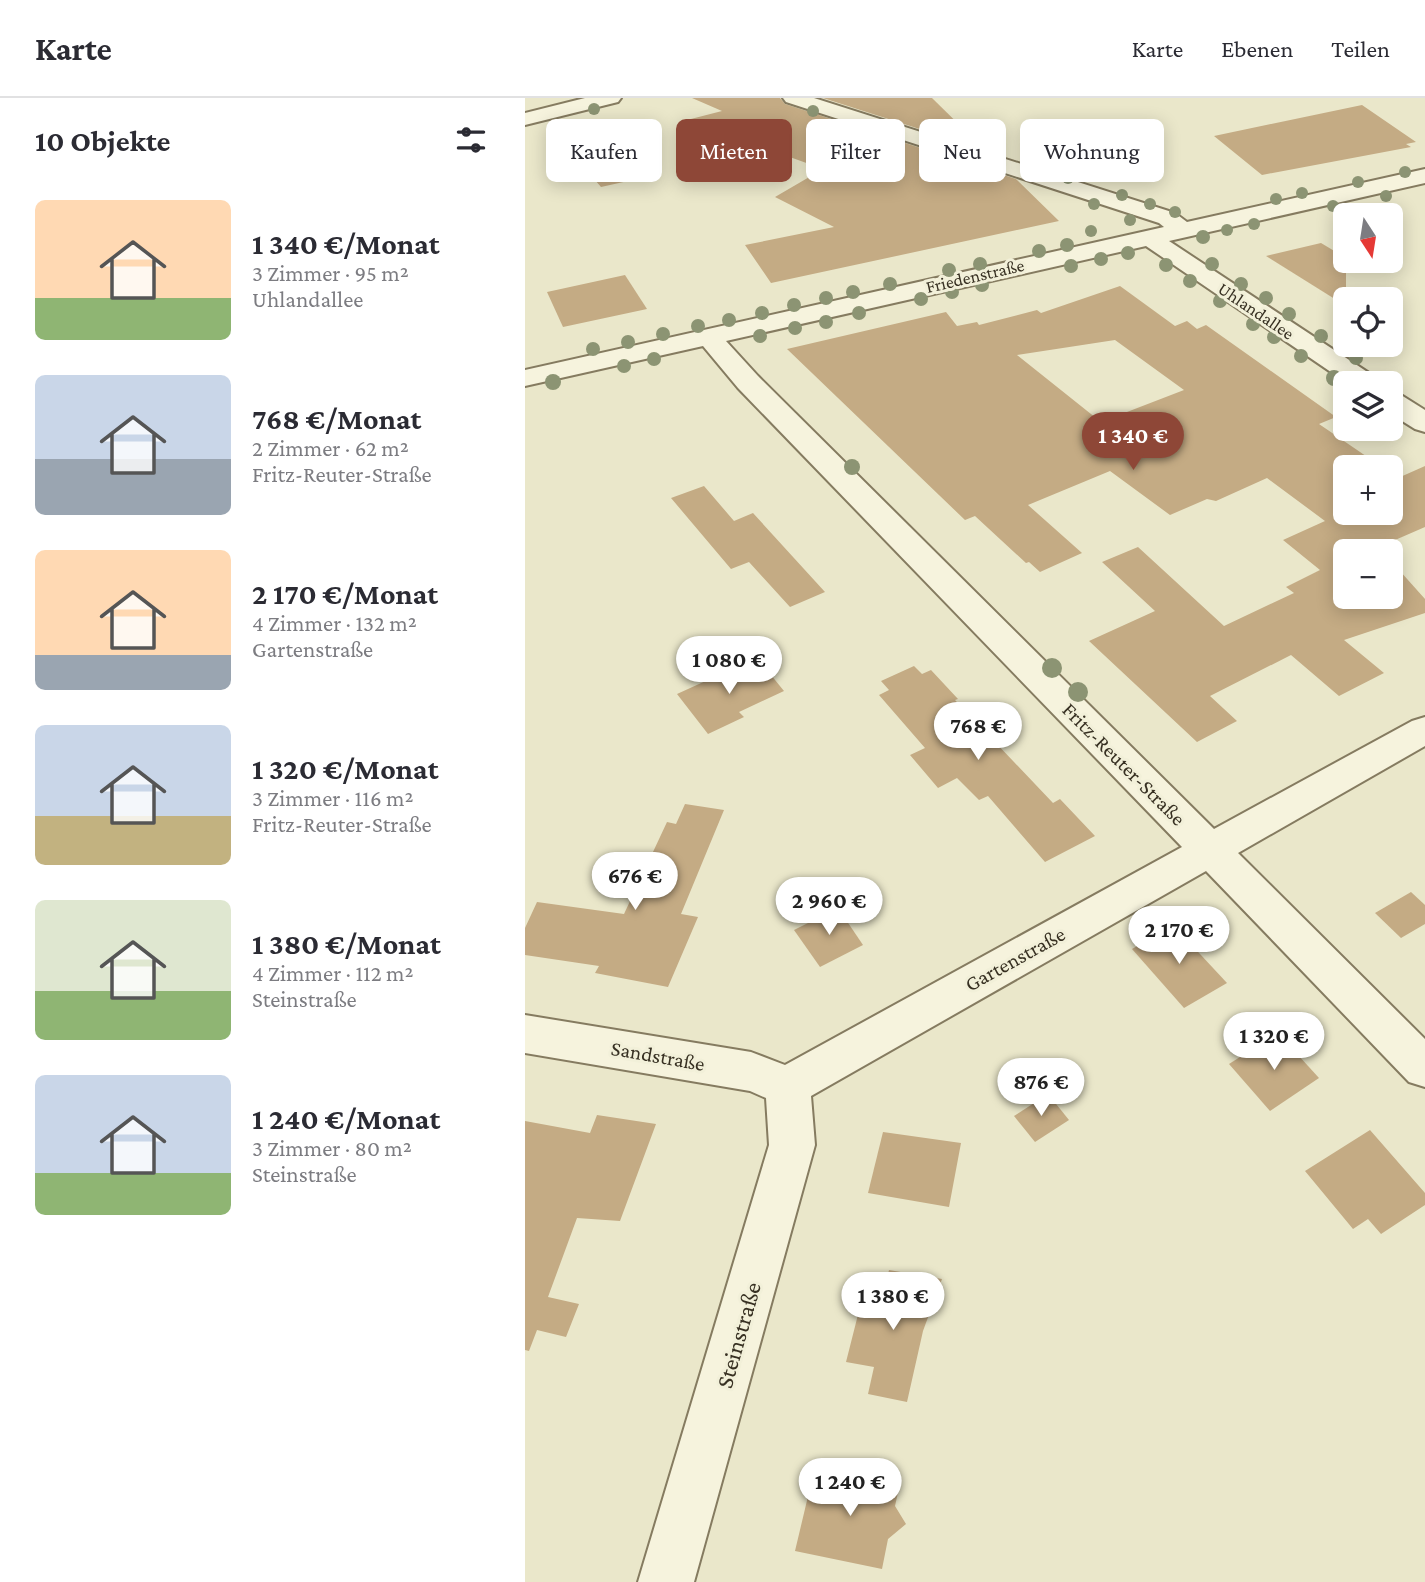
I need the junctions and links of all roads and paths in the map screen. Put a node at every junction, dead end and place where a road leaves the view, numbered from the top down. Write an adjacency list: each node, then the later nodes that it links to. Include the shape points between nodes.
1 (611, 98): 3 (street)
2 (793, 98): 5 (street)
3 (525, 118)
4 (1425, 176): 6 (street, Friedenstraße)
5 (1109, 200): 6 (street, via 1167,218); 8 (street, via 1107,230)
6 (1181, 229): 7 (street, Friedenstraße)
7 (1149, 236): 8 (street, Friedenstraße); 10 (street, Uhlandallee)
8 (1119, 243): 9 (street, Friedenstraße)
9 (710, 337): 11 (street, Friedenstraße); 15 (street, Fritz-Reuter-Straße, via 739,373)
10 (1347, 371)
11 (525, 378)
12 (1403, 409): 13 (street)
13 (1425, 424)
14 (1425, 730): 15 (street, Gartenstraße)
15 (1209, 850): 17 (street, Fritz-Reuter-Straße); 18 (street, Gartenstraße)
16 (525, 1034): 18 (street, Sandstraße, via 738,1069)
17 (1425, 1068)
18 (788, 1086): 19 (street, Steinstraße, via 792,1145)
19 (666, 1582)

